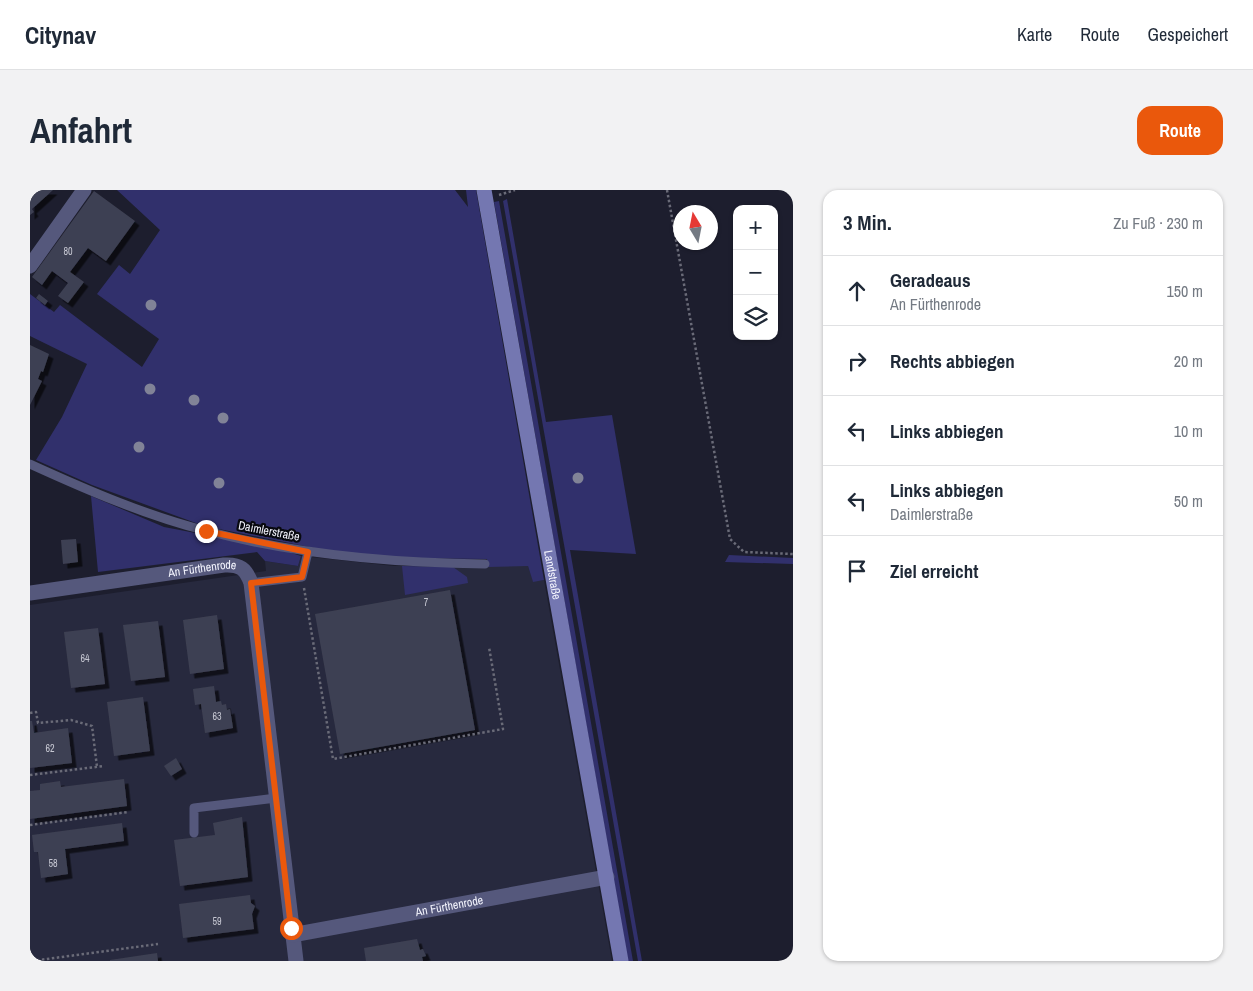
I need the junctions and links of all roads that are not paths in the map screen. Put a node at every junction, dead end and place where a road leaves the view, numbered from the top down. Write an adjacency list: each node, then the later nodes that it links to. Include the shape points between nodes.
1 (84, 190): 3 (street)
2 (484, 190): 11 (street, Landstraße)
3 (30, 266)
4 (30, 464): 5 (lane, Daimlerstraße, via 164,518 206,531)
5 (308, 552): 6 (lane, Daimlerstraße, via 396,562); 7 (lane, via 302,577)
6 (485, 564)
7 (251, 583): 8 (street, An Fürthenrode, via 243,568 224,564); 9 (street, An Fürthenrode)
8 (30, 593)
9 (276, 798): 10 (lane, via 194,808); 12 (street, An Fürthenrode)
10 (194, 833)
11 (607, 877): 12 (street, An Fürthenrode); 14 (street, Landstraße)
12 (292, 935): 13 (street, An Fürthenrode)
13 (296, 961)
14 (621, 961)

